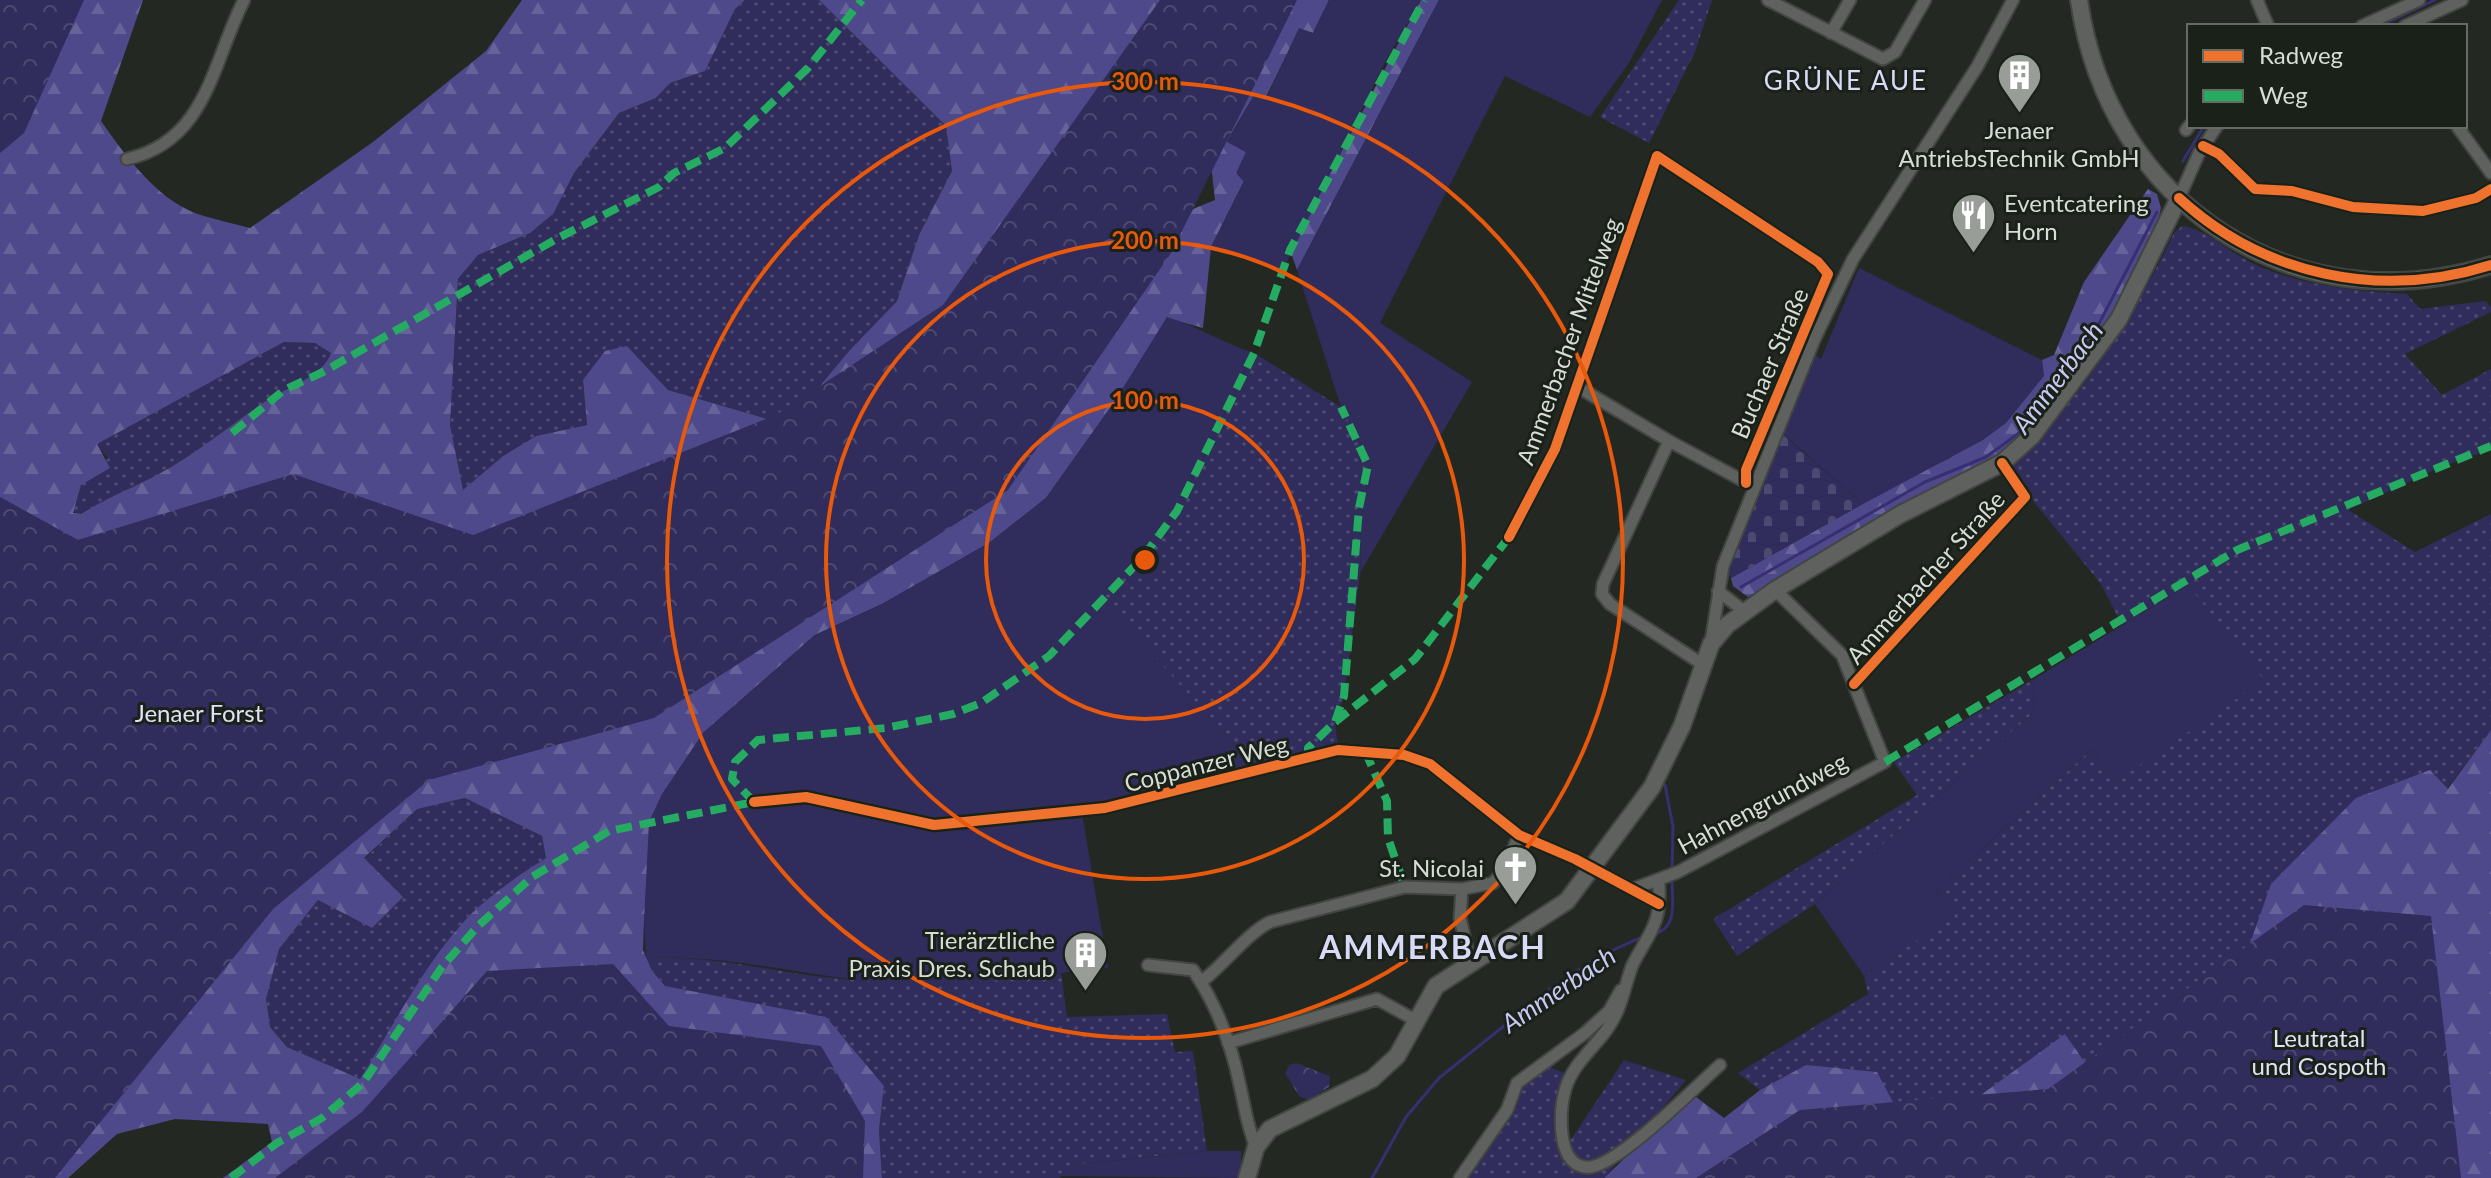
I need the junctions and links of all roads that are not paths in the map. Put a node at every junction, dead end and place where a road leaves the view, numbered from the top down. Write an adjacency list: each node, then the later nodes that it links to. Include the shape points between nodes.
1 (244, 0): 19 (street, via 216,70 181,132 160,150)
2 (1768, 0): 10 (street)
3 (1850, 0): 14 (street)
4 (1925, 0): 14 (street, via 1887,58)
5 (2013, 0): 27 (street, Buchaer Straße, via 1977,67 1853,259)
6 (2079, 0): 22 (main road, via 2089,58 2115,117)
7 (2257, 0): 11 (street)
8 (2419, 0): 12 (street)
9 (2462, 0): 13 (street)
10 (1783, 3): 14 (street)
11 (2267, 24)
12 (2366, 24)
13 (2409, 24)
14 (1831, 33)
15 (2216, 128): 17 (street, Ammerbacher Straße)
16 (2458, 128): 20 (street)
17 (2203, 146): 21 (street, via 2219,154 2255,189 2292,191 2353,207 2423,211); 22 (street, Ammerbacher Straße)
18 (1657, 156): 24 (street, Ammerbacher Mittelweg); 27 (street, Buchaer Straße, via 1818,262 1828,274 1746,470)
19 (127, 159)
20 (2491, 173)
21 (2491, 189)
22 (2179, 198): 23 (main road, via 2248,248 2325,275 2398,282 2452,277); 26 (main road, Ammerbacher Straße, via 2113,328 2042,424)
23 (2491, 265)
24 (1578, 387): 25 (street, Ammerbacher Mittelweg); 28 (street, Ammerbacher Mittelweg, via 1555,449)
25 (1669, 441): 27 (street, Ammerbacher Mittelweg); 33 (street, via 1602,594)
26 (2002, 463): 29 (main road, Ammerbacher Straße, via 1901,514); 34 (street, Ammerbacher Straße, via 2025,497)
27 (1751, 485): 30 (street, Buchaer Straße)
28 (1509, 537)
29 (1775, 590): 31 (main road, Ammerbacher Straße); 34 (street, Ammerbacher Straße, via 1842,655)
30 (1718, 591): 31 (street); 32 (street, Buchaer Straße)
31 (1744, 611): 32 (main road, Ammerbacher Straße)
32 (1711, 644): 33 (main road, Ammerbacher Straße)
33 (1702, 664): 38 (main road, Ammerbacher Straße, via 1657,778)
34 (1854, 684): 35 (street, Ammerbacher Straße)
35 (1885, 762): 39 (street, Hahnengrundweg)
36 (754, 802): 37 (street, Coppanzer Weg, via 806,797 934,825 1105,808 1351,749 1430,764)
37 (1519, 835): 38 (street, Coppanzer Weg); 40 (street, via 1493,883)
38 (1590, 868): 41 (street, Coppanzer Weg); 43 (main road, Ammerbacher Straße, via 1558,908)
39 (1662, 879): 41 (street, Hahnengrundweg); 42 (street, Hahnengrundweg)
40 (1462, 889): 43 (street, via 1460,918); 46 (street, via 1405,887 1270,922)
41 (1633, 889): 42 (street, Coppanzer Weg)
42 (1659, 904): 45 (street)
43 (1470, 961): 47 (main road, Ammerbacher Straße, via 1436,986)
44 (1148, 965): 46 (street, via 1193,970)
45 (1628, 979): 49 (street, via 1617,1013 1581,1058 1565,1089 1562,1120 1569,1158 1591,1167 1605,1160 1636,1140); 52 (street, via 1609,1011 1517,1083 1507,1110)
46 (1201, 982): 48 (street)
47 (1417, 1021): 48 (street, via 1377,999); 50 (main road, Ammerbacher Straße, via 1397,1056 1372,1079 1270,1129)
48 (1228, 1043): 50 (street)
49 (1720, 1065)
50 (1256, 1147): 51 (main road)
51 (1247, 1178)
52 (1460, 1178)

